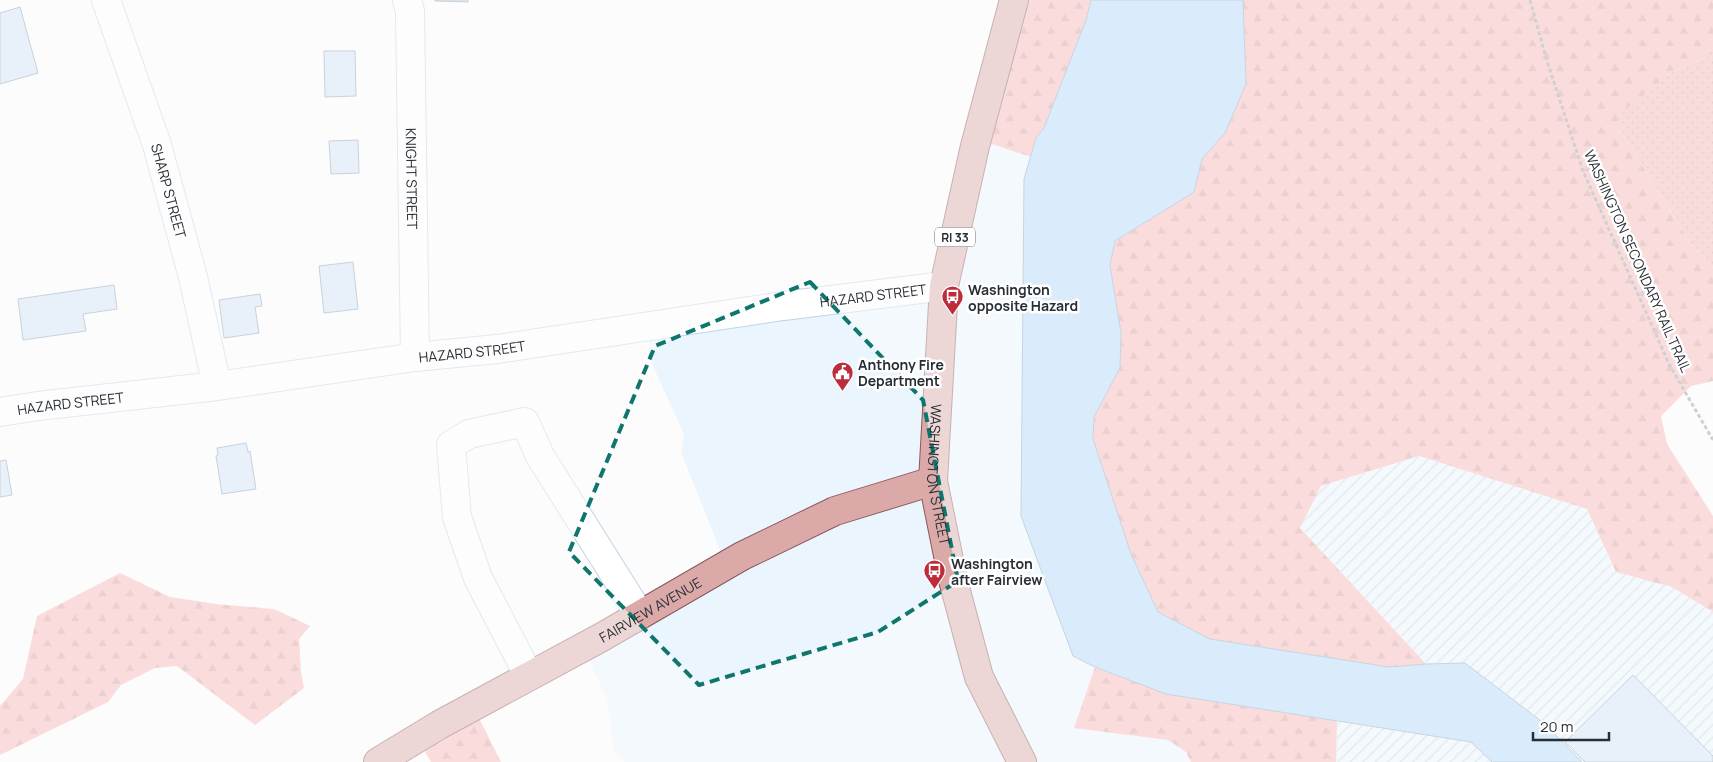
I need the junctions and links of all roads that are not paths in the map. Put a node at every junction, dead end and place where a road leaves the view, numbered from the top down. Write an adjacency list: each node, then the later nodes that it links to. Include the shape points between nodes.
1 (106, 0): 6 (street, SHARP STREET, via 157,145 193,277)
2 (407, 0): 5 (street, KNIGHT STREET, via 410,11)
3 (1014, 0): 4 (main road, WASHINGTON STREET / RI 33, via 975,146)
4 (944, 286): 5 (street, HAZARD STREET, via 783,306 497,349); 8 (main road, WASHINGTON STREET / RI 33)
5 (415, 357): 6 (street, HAZARD STREET)
6 (217, 386): 7 (street, HAZARD STREET)
7 (0, 412)
8 (932, 481): 9 (main road, FAIRVIEW AVENUE, via 835,511 742,556); 12 (main road, WASHINGTON STREET / RI 33, via 953,580 979,677)
9 (640, 615): 10 (main road, FAIRVIEW AVENUE); 10 (street, via 540,456 525,422 469,434 451,445 457,518 478,578)
10 (529, 676): 11 (main road, FAIRVIEW AVENUE)
11 (378, 762)
12 (1022, 762)

